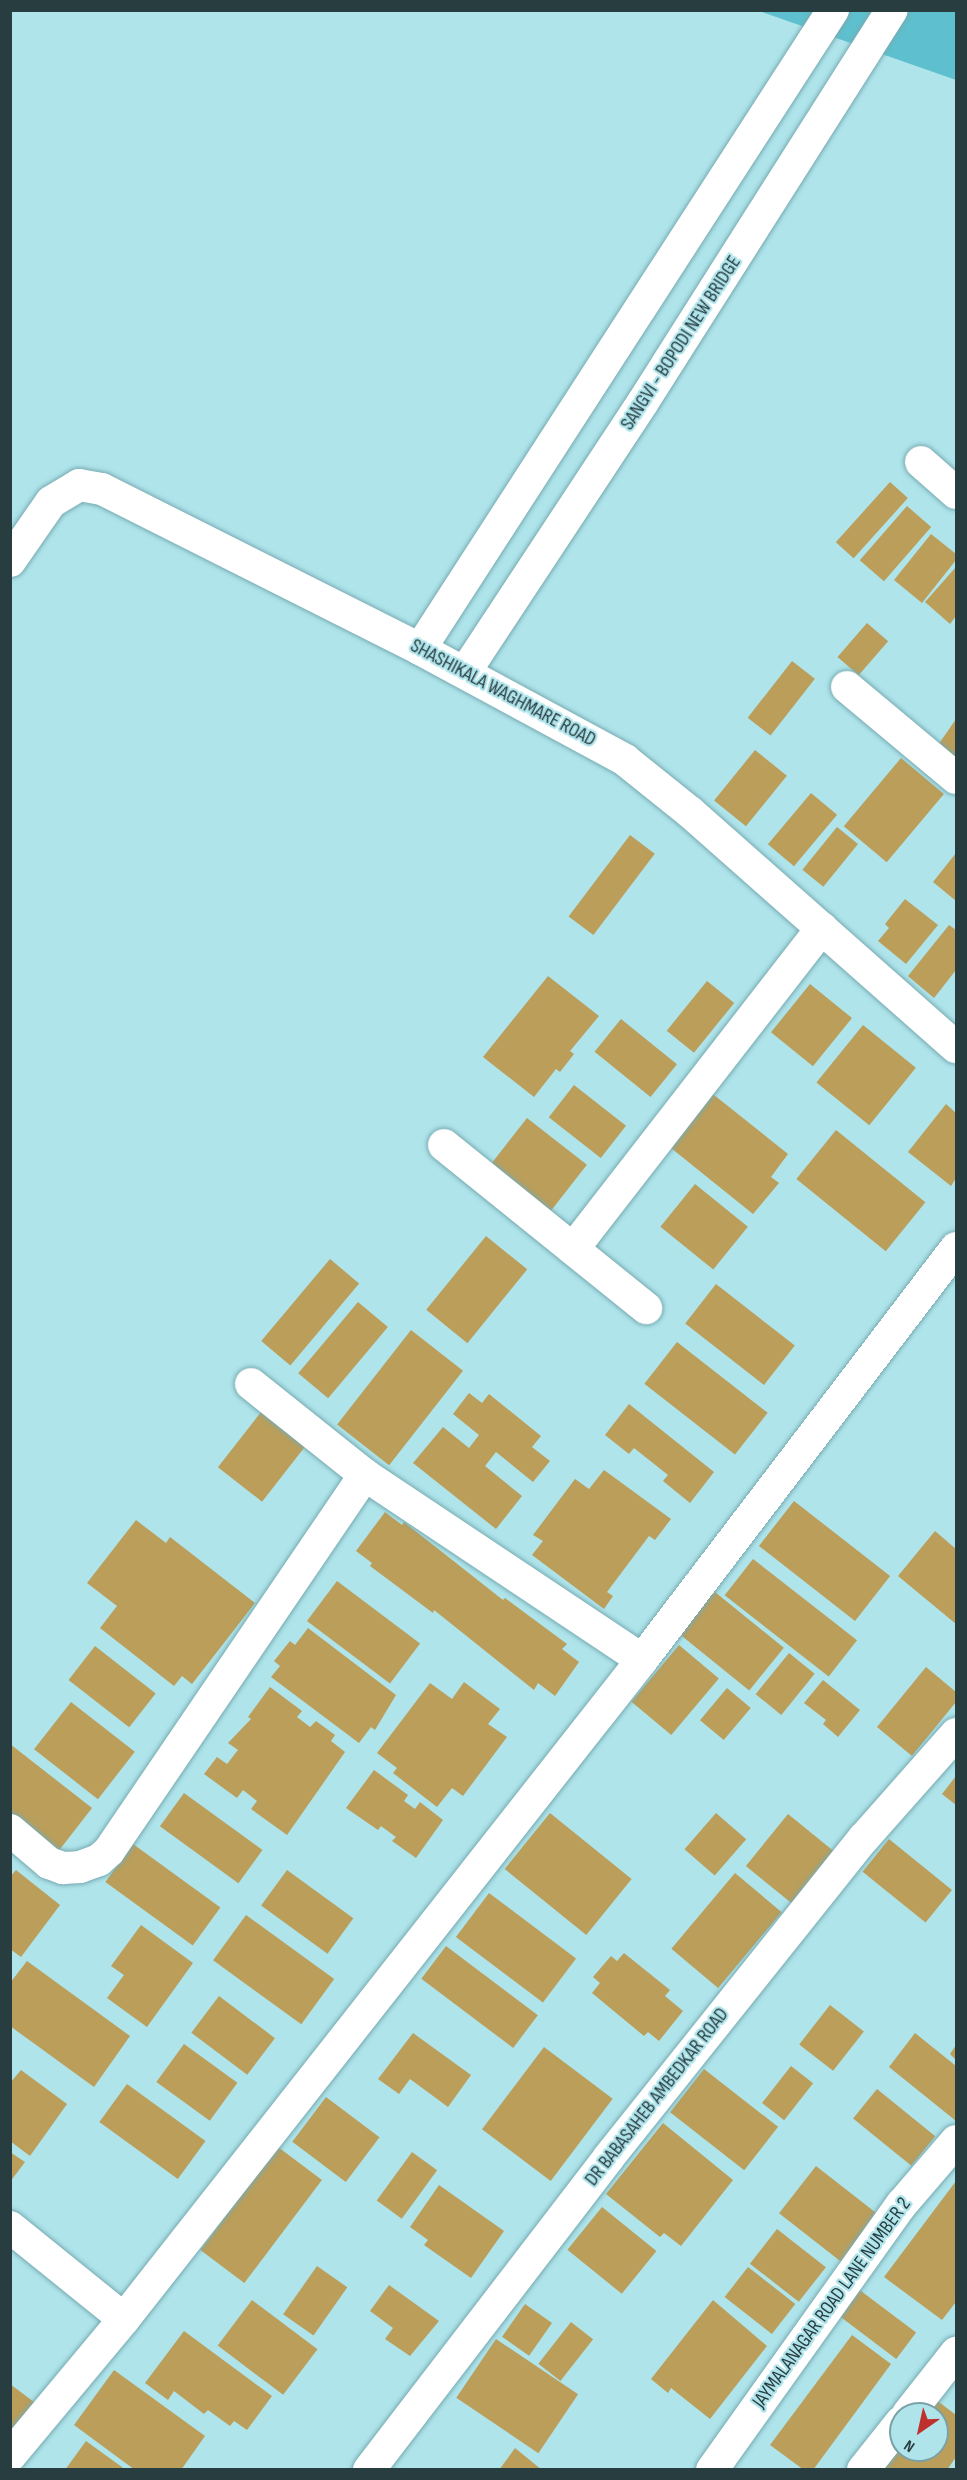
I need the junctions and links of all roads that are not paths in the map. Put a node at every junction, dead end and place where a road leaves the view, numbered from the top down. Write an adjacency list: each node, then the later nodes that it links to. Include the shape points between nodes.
1 (833, 10): 6 (street)
2 (892, 10): 7 (street, SANGVI - BOPODI NEW BRIDGE)
3 (921, 462): 4 (street)
4 (957, 493)
5 (10, 561): 6 (street, SHASHIKALA WAGHMARE ROAD, via 51,502 79,485 102,489)
6 (420, 649): 7 (street, SHASHIKALA WAGHMARE ROAD)
7 (465, 672): 10 (street, SHASHIKALA WAGHMARE ROAD, via 625,760)
8 (847, 687): 9 (street)
9 (957, 778)
10 (822, 928): 11 (street, SHASHIKALA WAGHMARE ROAD); 14 (street)
11 (957, 1047)
12 (444, 1144): 14 (street)
13 (957, 1248): 18 (street)
14 (573, 1249): 15 (street)
15 (646, 1308)
16 (251, 1384): 17 (street)
17 (365, 1475): 18 (street); 20 (street, via 109,1851 81,1867 63,1868 49,1863)
18 (642, 1660): 23 (street)
19 (957, 1734): 28 (street, DR BABASAHEB AMBEDKAR ROAD, via 864,1838 638,2121)
20 (10, 1830)
21 (957, 2141): 29 (street, JAYMALANAGAR ROAD LANE NUMBER 2, via 902,2204)
22 (10, 2227): 23 (street)
23 (124, 2319): 27 (street)
24 (957, 2353): 25 (street)
25 (918, 2402)
26 (889, 2437): 30 (street)
27 (10, 2456)
28 (369, 2469)
29 (712, 2469)
30 (863, 2469)

